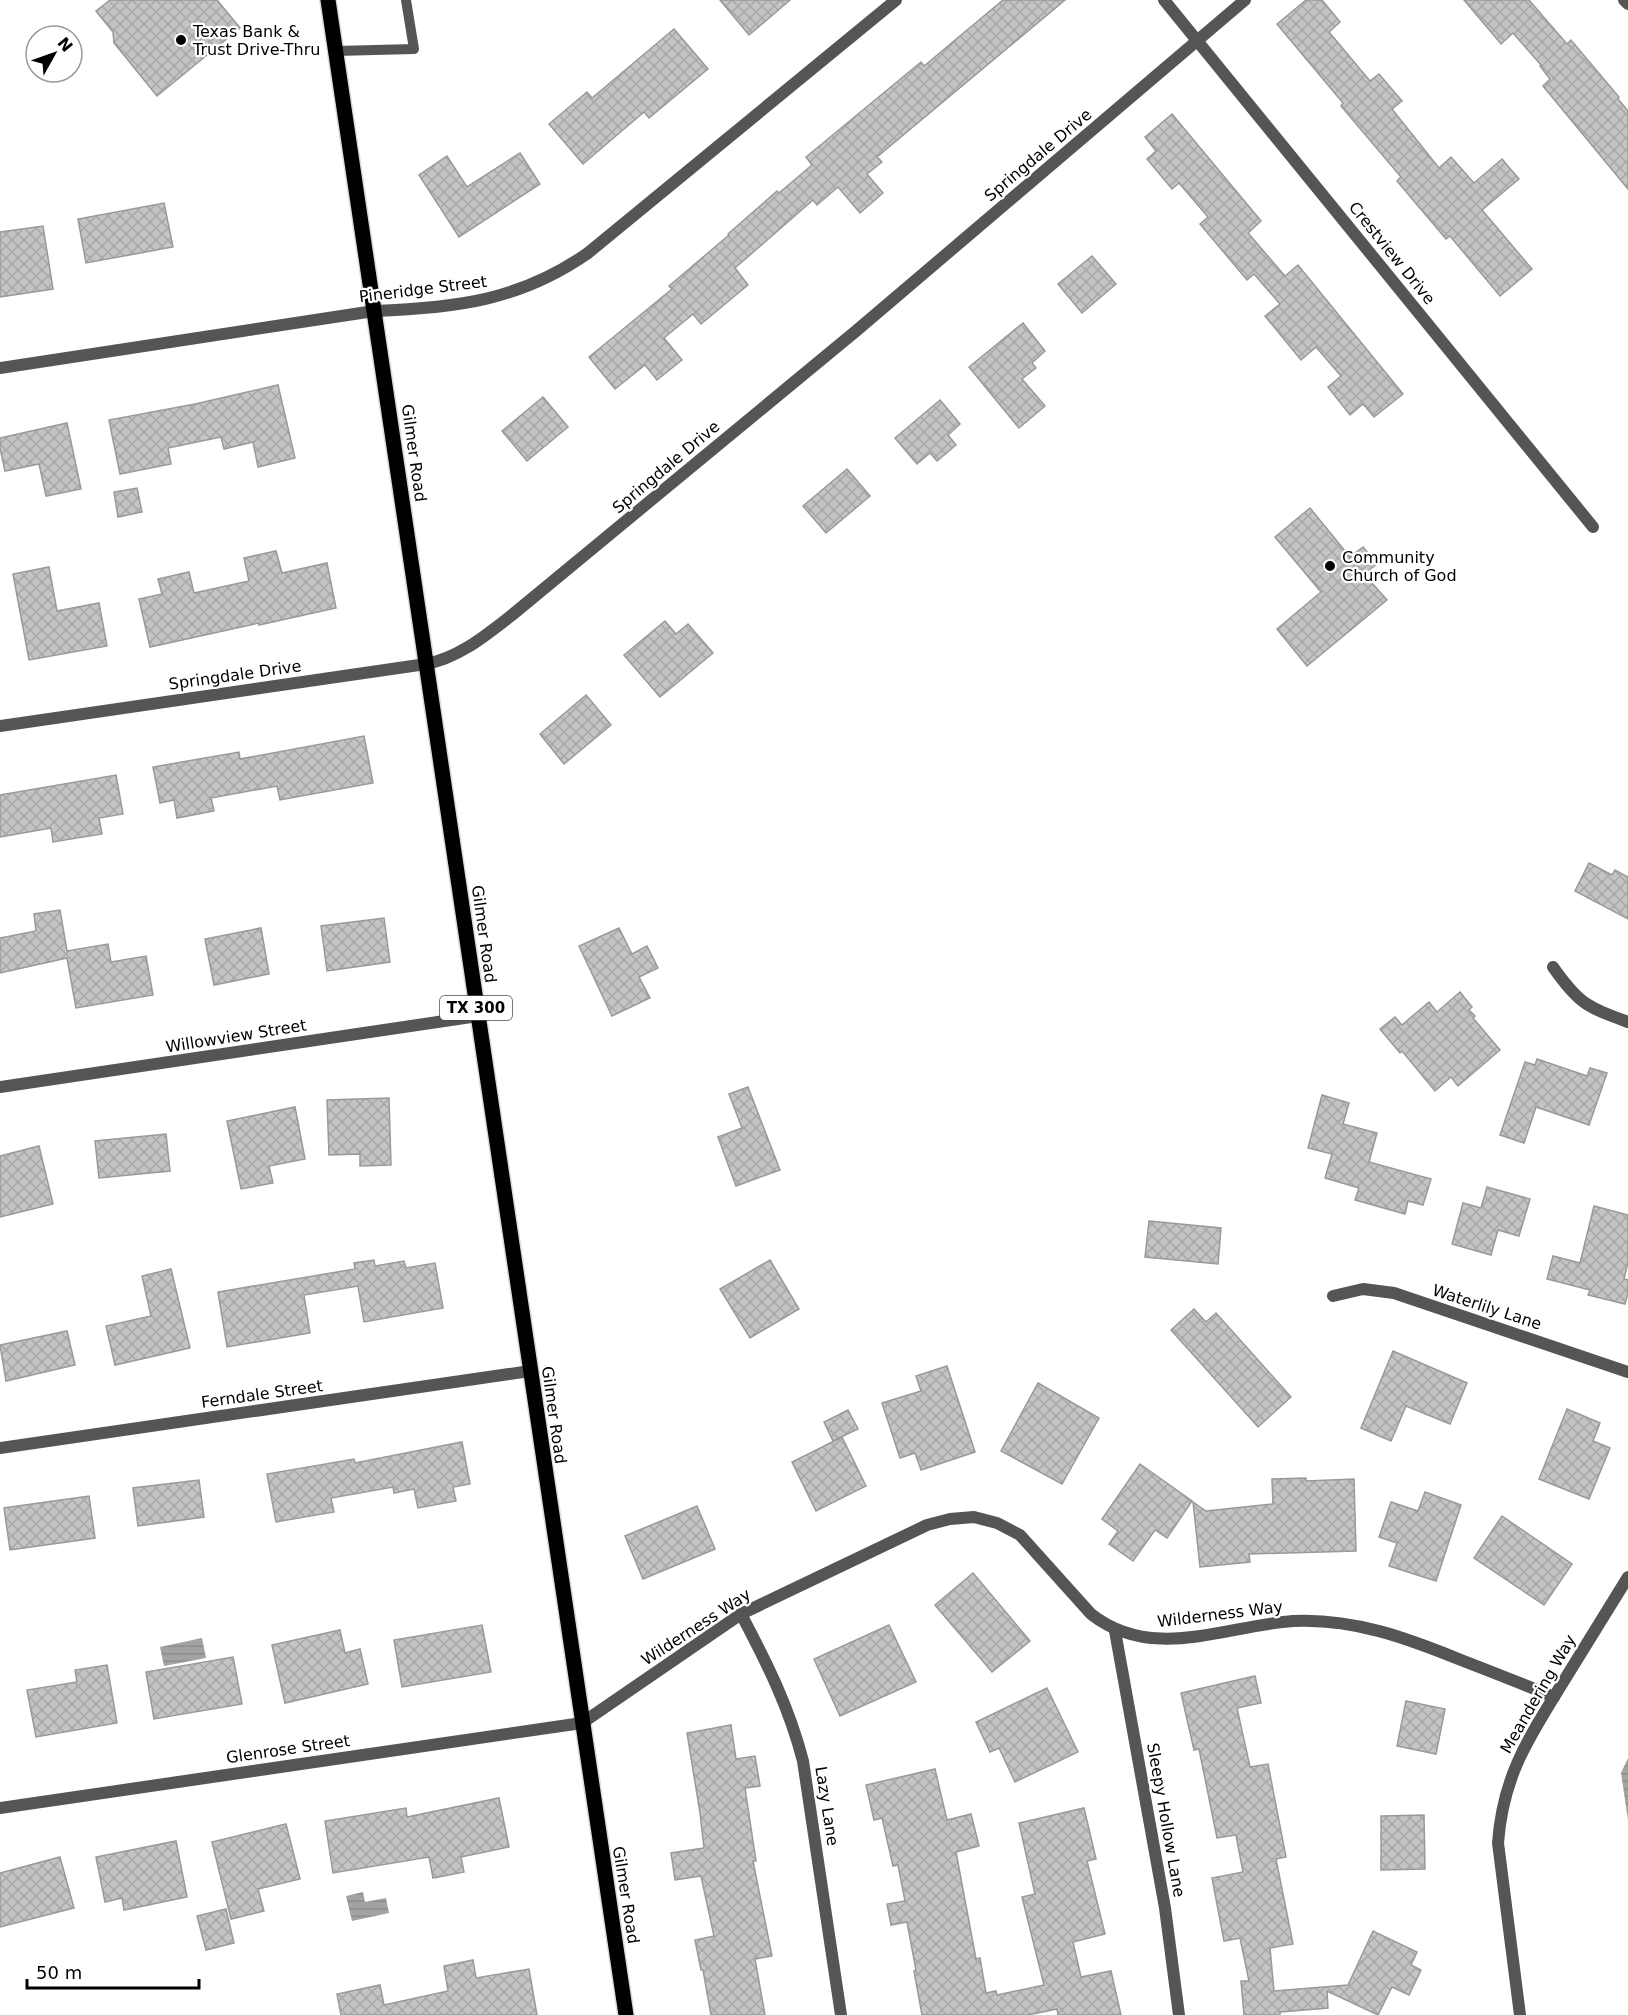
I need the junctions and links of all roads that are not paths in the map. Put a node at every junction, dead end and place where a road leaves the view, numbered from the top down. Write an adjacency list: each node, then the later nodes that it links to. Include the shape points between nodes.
1 (328, 0): 9 (main road, Gilmer Road / TX 300)
2 (406, 0): 9 (lane, via 414,49)
3 (896, 0): 10 (street, Pineridge Street, via 576,261 495,298 422,309)
4 (1164, 0): 8 (street, Crestview Drive)
5 (1245, 0): 8 (street, Springdale Drive)
6 (1624, 0): 7 (street)
7 (1628, 4)
8 (1197, 41): 12 (street, Crestview Drive); 13 (street, Springdale Drive, via 856,331 512,615 459,653)
9 (336, 51): 10 (main road, Gilmer Road / TX 300)
10 (374, 311): 11 (street, Pineridge Street); 13 (main road, Gilmer Road / TX 300)
11 (0, 368)
12 (1593, 527)
13 (426, 664): 14 (street, Springdale Drive); 16 (main road, Gilmer Road / TX 300)
14 (0, 726)
15 (1554, 967): 17 (street, via 1581,1001)
16 (478, 1016): 18 (street, Willowview Street); 20 (main road, Gilmer Road / TX 300)
17 (1628, 1022)
18 (0, 1087)
19 (1333, 1296): 21 (street, Waterlily Lane, via 1371,1289 1394,1293)
20 (530, 1371): 22 (street, Ferndale Street); 27 (main road, Gilmer Road / TX 300)
21 (1628, 1372)
22 (0, 1448)
23 (1628, 1577): 26 (street, Meandering Way)
24 (741, 1614): 25 (street, Wilderness Way, via 927,1525 950,1518 974,1517 1020,1535 1079,1603); 27 (street, Wilderness Way); 30 (street, Lazy Lane, via 778,1687 803,1761)
25 (1115, 1630): 26 (street, Wilderness Way, via 1141,1638 1169,1640 1292,1622 1360,1626 1408,1638); 31 (street, Sleepy Hollow Lane, via 1165,1908)
26 (1554, 1697): 32 (street, Meandering Way, via 1522,1750 1499,1819 1500,1869)
27 (582, 1722): 28 (street, Glenrose Street); 29 (main road, Gilmer Road / TX 300)
28 (0, 1808)
29 (626, 2015)
30 (841, 2015)
31 (1179, 2015)
32 (1520, 2015)

